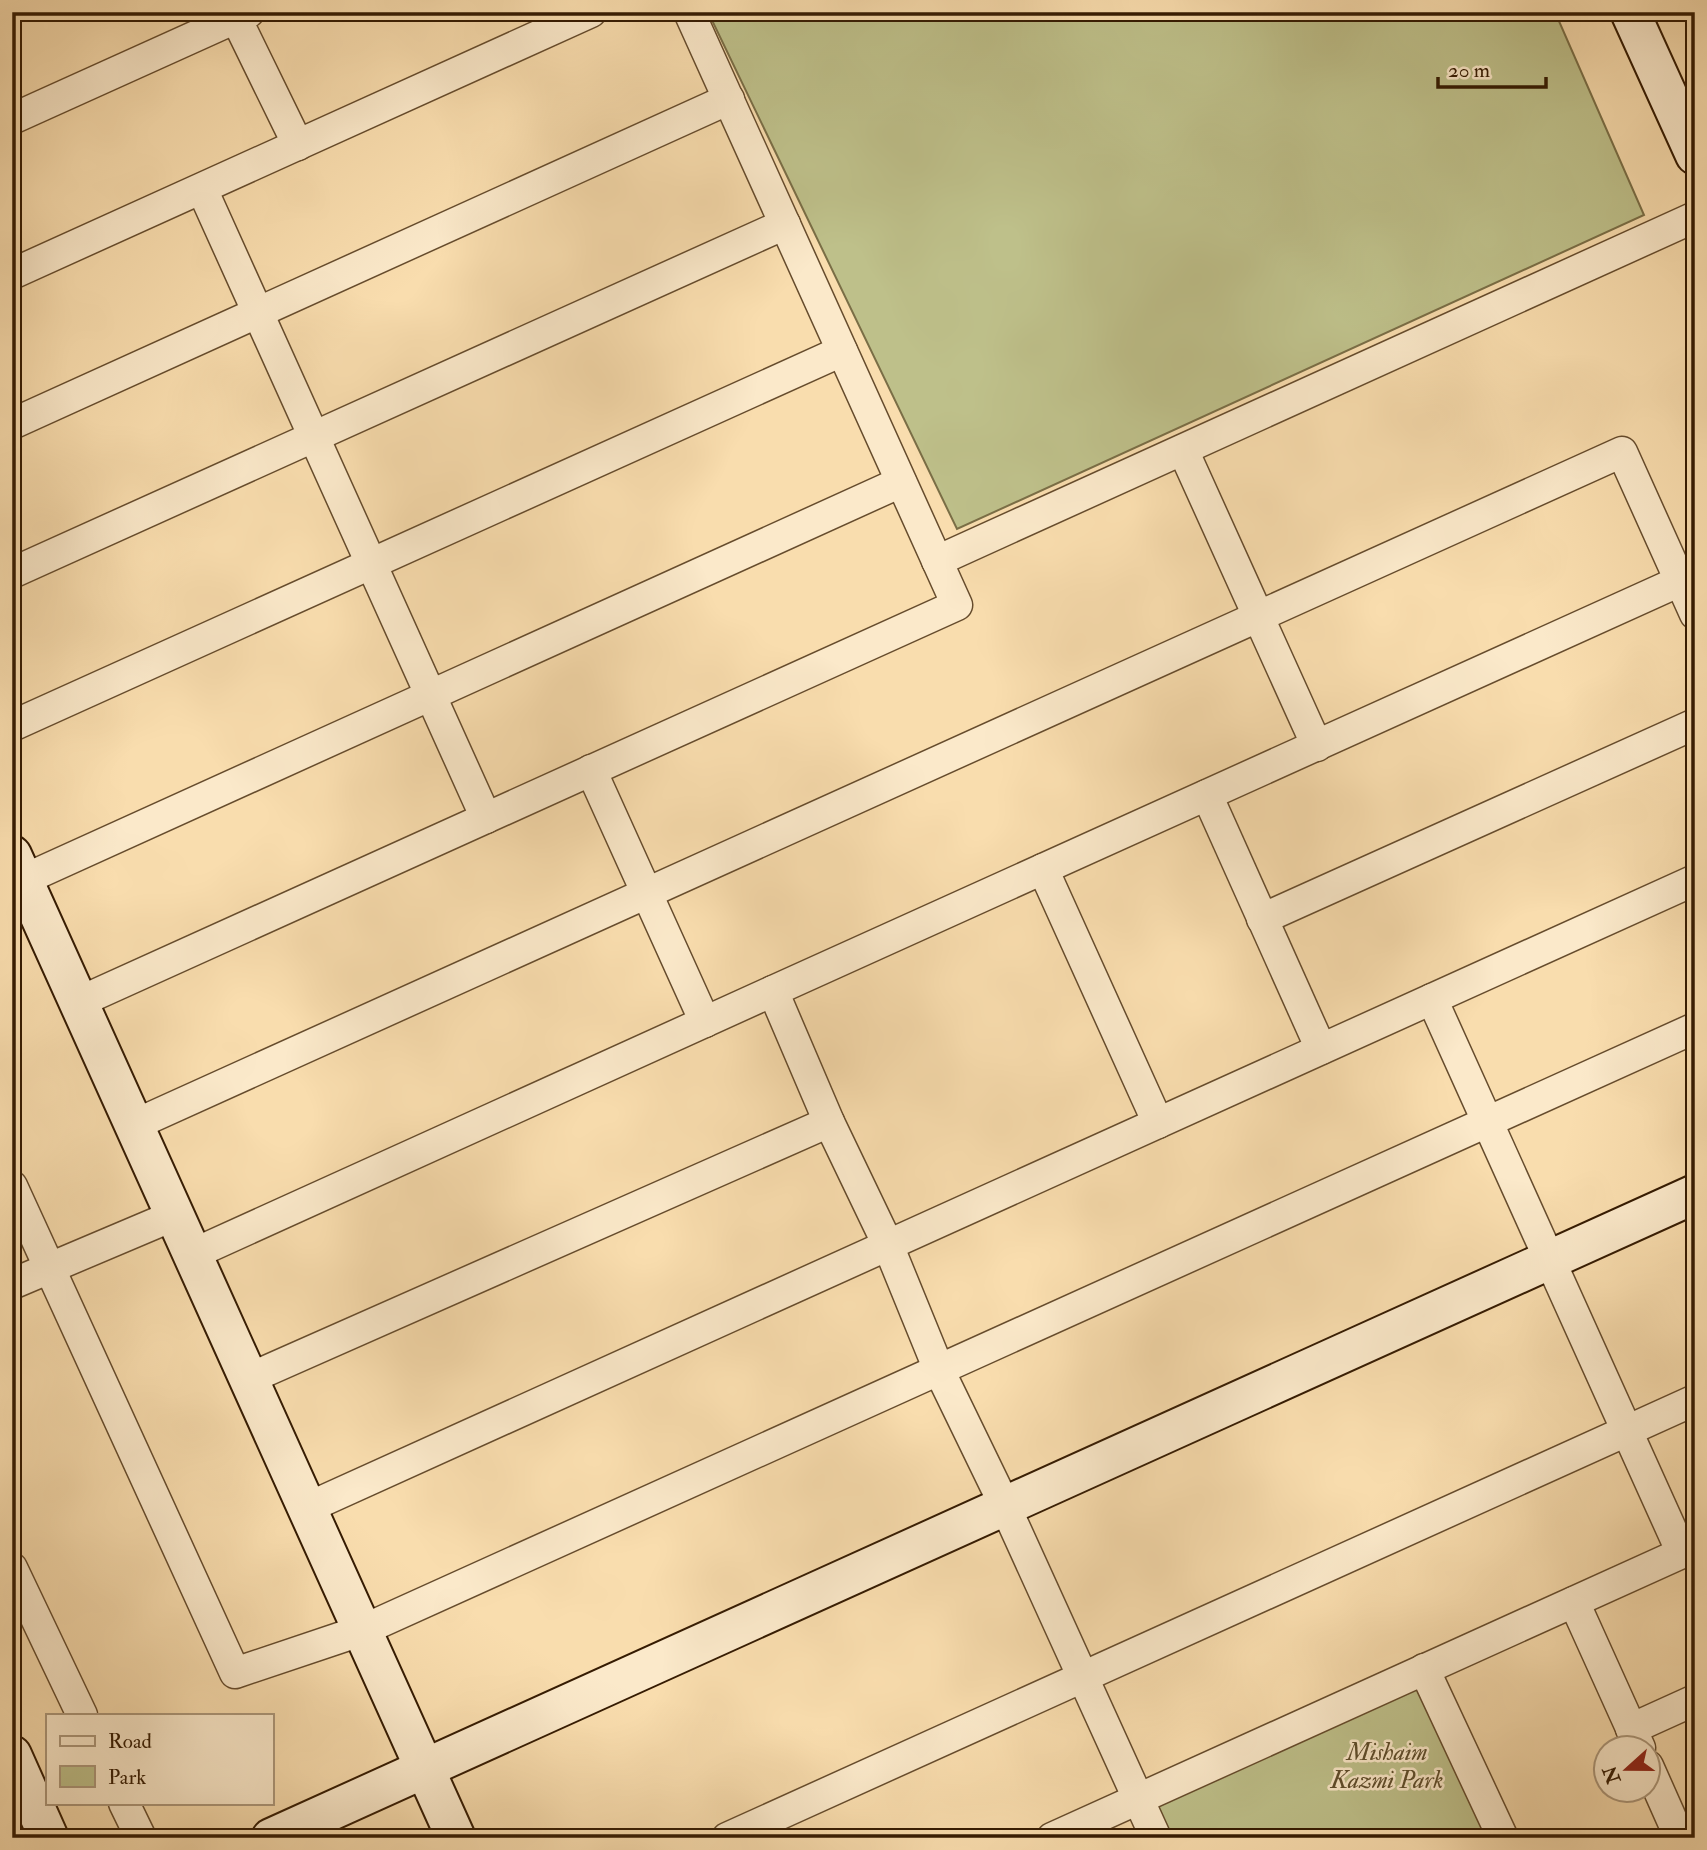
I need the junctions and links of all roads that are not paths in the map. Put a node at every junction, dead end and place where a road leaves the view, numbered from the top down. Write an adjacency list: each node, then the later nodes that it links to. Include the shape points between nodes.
1 (591, 12): 7 (street)
2 (689, 12): 5 (street)
3 (1630, 12): 8 (street)
4 (240, 14): 6 (street); 7 (street)
5 (729, 99): 11 (street); 13 (street)
6 (12, 120)
7 (298, 145): 9 (street)
8 (1695, 155)
9 (202, 189): 12 (street); 13 (street)
10 (1695, 217): 17 (street)
11 (785, 223): 14 (street); 16 (street)
12 (12, 274)
13 (258, 313): 15 (street); 16 (street)
14 (842, 351): 18 (street); 20 (street)
15 (12, 424)
16 (314, 436): 20 (street); 21 (street)
17 (1183, 450): 19 (street); 24 (street)
18 (901, 482): 19 (street); 25 (street)
19 (937, 561): 29 (street, via 957,605)
20 (371, 564): 25 (street); 27 (street)
21 (12, 573)
22 (1680, 581): 23 (street); 24 (street, via 1622,453); 28 (street)
23 (1695, 614)
24 (1258, 617): 28 (street); 35 (street)
25 (431, 695): 31 (street); 32 (street)
26 (1695, 724): 36 (street)
27 (12, 726)
28 (1317, 746): 30 (street)
29 (591, 770): 31 (street); 35 (street)
30 (1206, 795): 33 (street); 36 (street)
31 (486, 818): 39 (street)
32 (18, 867): 39 (street)
33 (1043, 869): 37 (street); 45 (street)
34 (1695, 880): 38 (street)
35 (647, 893): 40 (street); 46 (street)
36 (1262, 919): 42 (street)
37 (773, 991): 40 (street); 43 (street)
38 (1432, 999): 42 (street); 44 (street)
39 (79, 1002): 46 (street)
40 (705, 1022): 51 (street)
41 (1695, 1028): 44 (street)
42 (1321, 1049): 45 (street)
43 (828, 1122): 50 (street); 56 (street)
44 (1487, 1122): 52 (street); 55 (street)
45 (1158, 1123): 50 (street)
46 (134, 1125): 49 (street)
47 (12, 1186): 53 (street)
48 (1695, 1194): 52 (street)
49 (175, 1215): 51 (street); 53 (street)
50 (888, 1245): 55 (street); 60 (street)
51 (192, 1254): 56 (street)
52 (1549, 1260): 58 (street); 59 (street)
53 (48, 1268): 54 (street); 64 (street, via 235,1674)
54 (12, 1284)
55 (939, 1370): 59 (street); 64 (street)
56 (248, 1379): 60 (street)
57 (1695, 1400): 58 (street)
58 (1627, 1431): 61 (street); 66 (street)
59 (1005, 1506): 66 (street); 72 (street)
60 (307, 1508): 64 (street)
61 (1688, 1550): 63 (street)
62 (12, 1568): 68 (street)
63 (1574, 1602): 65 (street); 69 (street)
64 (363, 1630): 72 (street)
65 (1424, 1669): 73 (street); 83 (street)
66 (1083, 1677): 73 (street); 80 (street)
67 (1695, 1700): 70 (street)
68 (82, 1714)
69 (1633, 1734)
70 (1643, 1734)
71 (12, 1755): 76 (street)
72 (425, 1769): 78 (street); 79 (street)
73 (1138, 1799): 81 (street); 82 (street)
74 (1662, 1799): 84 (street)
75 (124, 1804): 77 (street)
76 (49, 1838)
77 (141, 1838)
78 (271, 1838)
79 (456, 1838)
80 (727, 1838)
81 (1052, 1838)
82 (1156, 1838)
83 (1503, 1838)
84 (1680, 1838)

